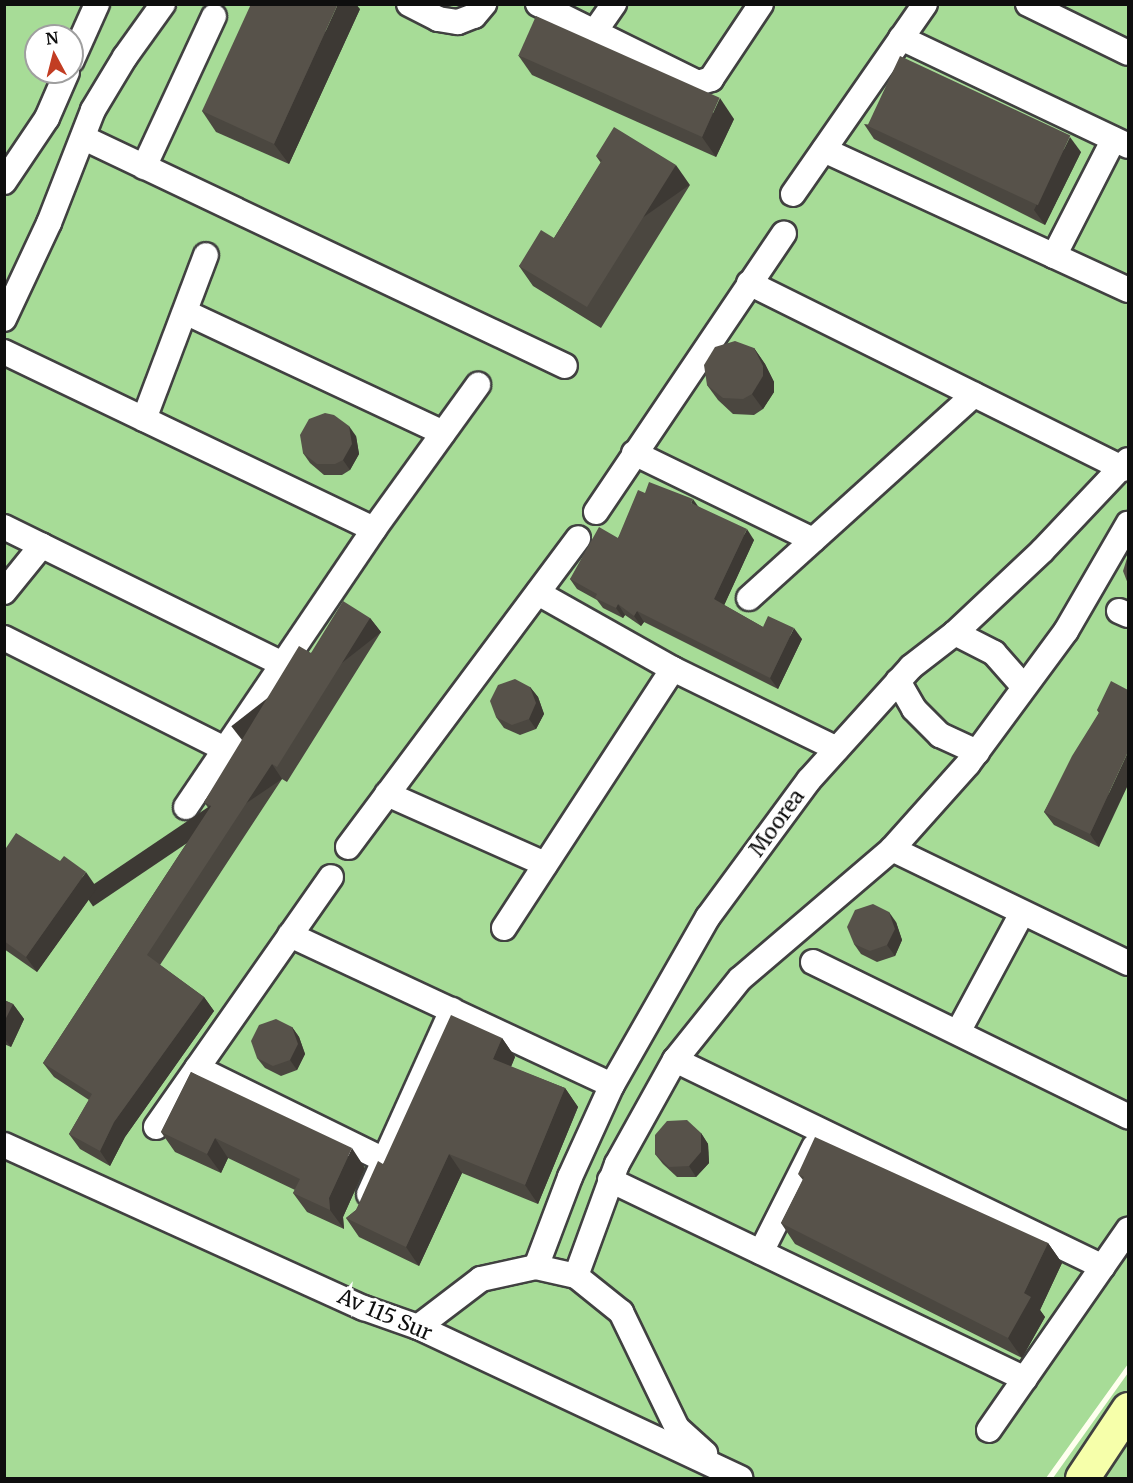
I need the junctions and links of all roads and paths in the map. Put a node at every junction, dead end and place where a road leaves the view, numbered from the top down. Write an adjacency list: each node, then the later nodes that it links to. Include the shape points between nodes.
1 (97, 4): 11 (street)
2 (163, 4): 16 (street, via 124,57 93,110)
3 (409, 4): 4 (street, via 438,19 458,22 474,16)
4 (484, 4)
5 (538, 4): 12 (street)
6 (614, 4): 12 (street)
7 (761, 4): 12 (street, via 711,79 698,83)
8 (925, 4): 13 (street)
9 (1028, 4): 14 (street)
10 (214, 16): 19 (street)
11 (84, 33)
12 (593, 34)
13 (902, 38): 17 (street); 18 (street)
14 (1128, 53)
15 (62, 84): 20 (street, via 47,118)
16 (84, 138): 19 (street); 27 (street)
17 (1121, 142): 24 (street)
18 (824, 150): 21 (street); 24 (street)
19 (144, 166): 30 (street)
20 (4, 182)
21 (793, 194)
22 (784, 233): 25 (street)
23 (206, 255): 28 (street)
24 (1054, 256): 26 (street)
25 (749, 283): 32 (street); 35 (street)
26 (1128, 290)
27 (5, 311)
28 (184, 312): 33 (street); 34 (street)
29 (4, 352): 33 (street)
30 (565, 366)
31 (478, 385): 34 (street)
32 (974, 395): 36 (street); 42 (street)
33 (144, 419): 40 (street)
34 (443, 433): 40 (street)
35 (634, 453): 37 (street); 42 (street)
36 (1126, 464): 47 (street, Moorea)
37 (596, 512)
38 (1128, 524): 52 (street, via 1066,631)
39 (4, 527): 43 (street)
40 (374, 529): 49 (street)
41 (578, 538): 45 (street)
42 (813, 540): 46 (street)
43 (42, 545): 44 (street); 49 (street)
44 (4, 592)
45 (538, 593): 50 (street); 56 (street)
46 (749, 598)
47 (955, 633): 51 (street, Moorea); 52 (street, via 994,653)
48 (4, 638): 53 (street)
49 (282, 664): 53 (street)
50 (673, 669): 54 (street); 60 (street)
51 (898, 681): 54 (street, Moorea); 55 (street, via 914,709 940,735)
52 (1024, 687): 55 (street)
53 (225, 748): 57 (street)
54 (837, 749): 71 (street, Moorea, via 809,780 708,917)
55 (977, 752): 59 (street)
56 (387, 794): 58 (street); 60 (street)
57 (186, 807)
58 (348, 847)
59 (892, 849): 62 (street); 69 (street, via 740,979)
60 (545, 864): 63 (street)
61 (331, 877): 64 (street)
62 (1022, 913): 66 (street); 68 (street)
63 (504, 928)
64 (290, 935): 67 (street); 70 (street)
65 (813, 962): 68 (street)
66 (1128, 963)
67 (452, 1010): 71 (street); 76 (street)
68 (958, 1032): 72 (street)
69 (675, 1060): 74 (street); 78 (street)
70 (197, 1068): 73 (street); 76 (street)
71 (612, 1085): 77 (street, Moorea)
72 (1128, 1116)
73 (156, 1127)
74 (821, 1132): 81 (street); 83 (street)
75 (4, 1145): 85 (street, Av 115 Sur, via 364,1308)
76 (384, 1160): 79 (street)
77 (570, 1177): 78 (street); 82 (street, Moorea)
78 (607, 1188): 81 (street); 84 (street)
79 (361, 1213)
80 (1128, 1230): 83 (street)
81 (761, 1252): 86 (street)
82 (536, 1267): 84 (street); 85 (street, via 481,1279)
83 (1103, 1268): 86 (street)
84 (576, 1276): 89 (street, via 621,1312 676,1428)
85 (418, 1327): 89 (street, Av 115 Sur)
86 (1025, 1379): 88 (street)
87 (1128, 1409): 90 (main road)
88 (989, 1430)
89 (732, 1475)
90 (1082, 1479)

